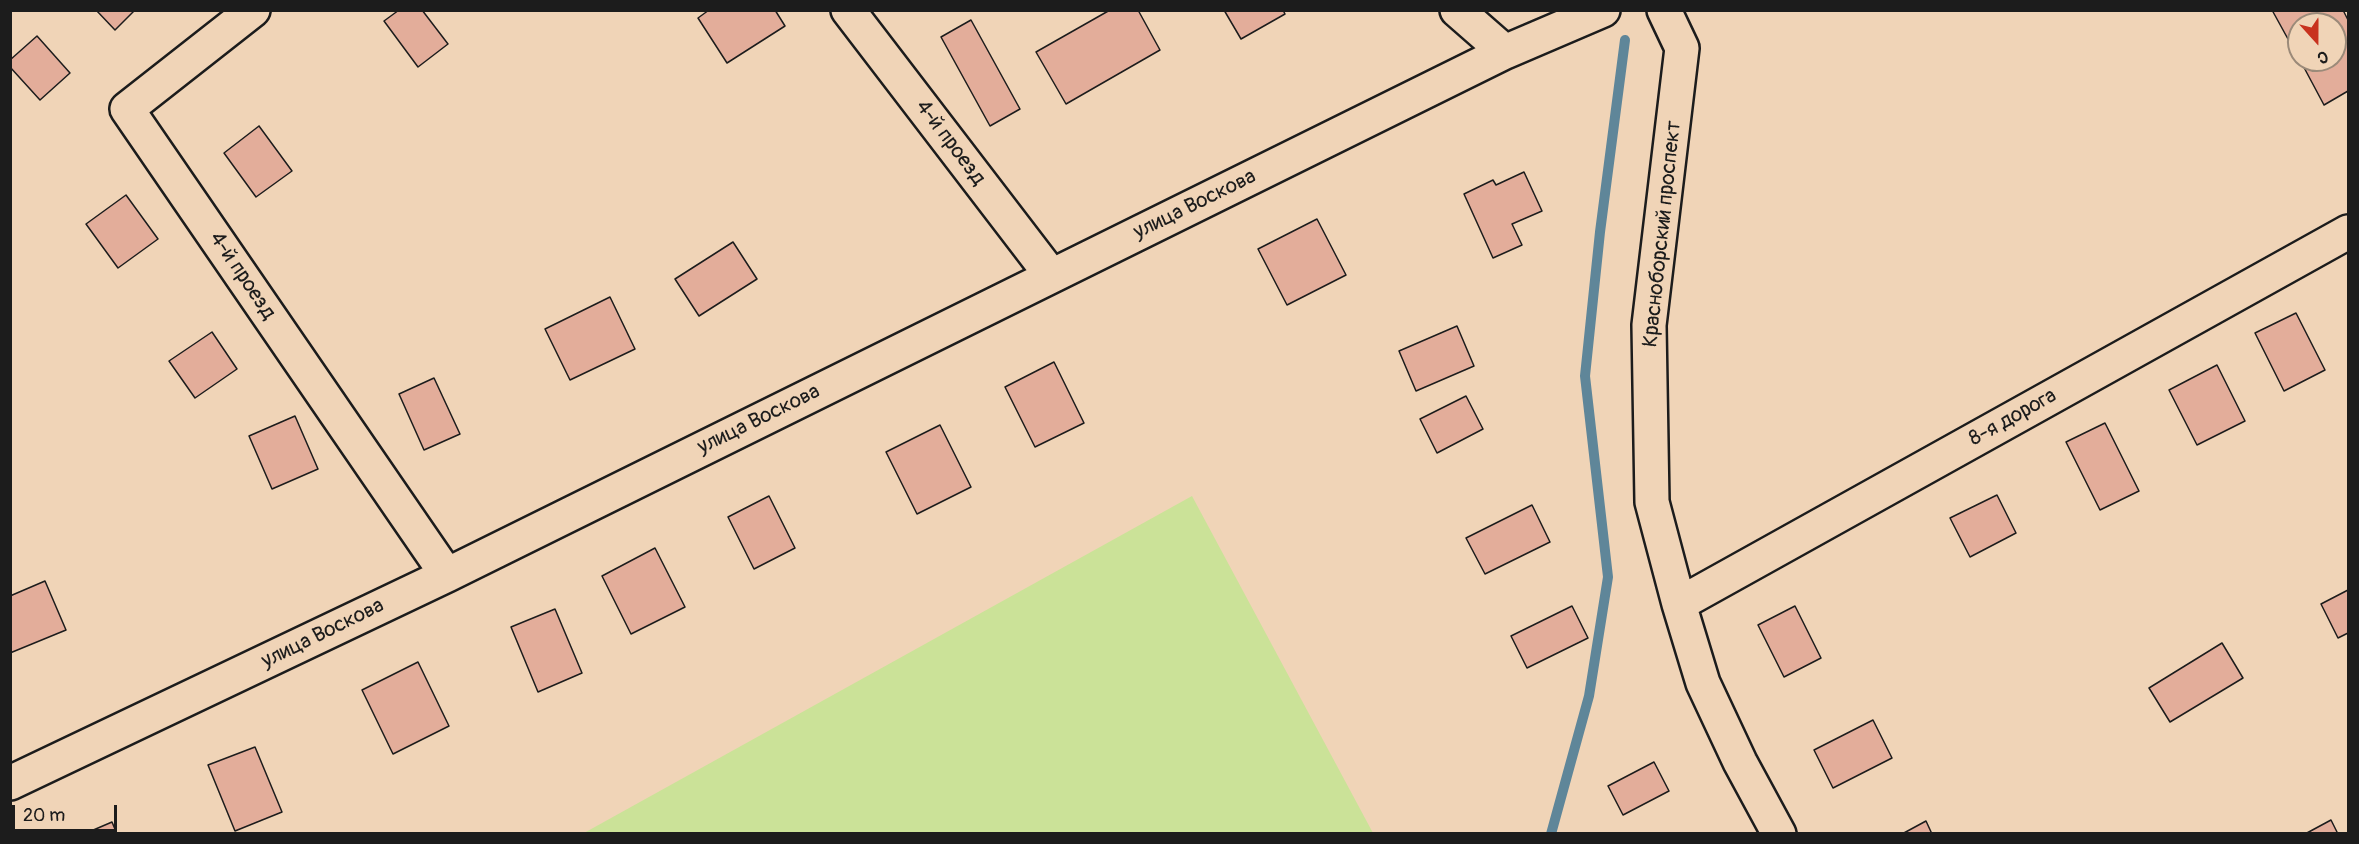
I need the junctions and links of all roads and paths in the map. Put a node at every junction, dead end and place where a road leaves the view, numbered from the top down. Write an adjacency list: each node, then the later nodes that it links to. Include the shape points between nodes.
1 (254, 10): 9 (street, 4-й проезд, via 127,109)
2 (848, 10): 8 (street, 4-й проезд)
3 (1457, 10): 6 (street)
4 (1603, 10): 6 (street, улица Воскова)
5 (1664, 10): 10 (street, Красноборский проспект, via 1682,48 1650,325 1651,433 1653,502)
6 (1505, 52): 8 (street, улица Воскова)
7 (2349, 232): 10 (street, 8-я дорога)
8 (1051, 275): 9 (street, улица Воскова)
9 (447, 575): 11 (street, улица Воскова)
10 (1678, 604): 12 (street, Красноборский проспект, via 1703,682)
11 (10, 783)
12 (1779, 834)

